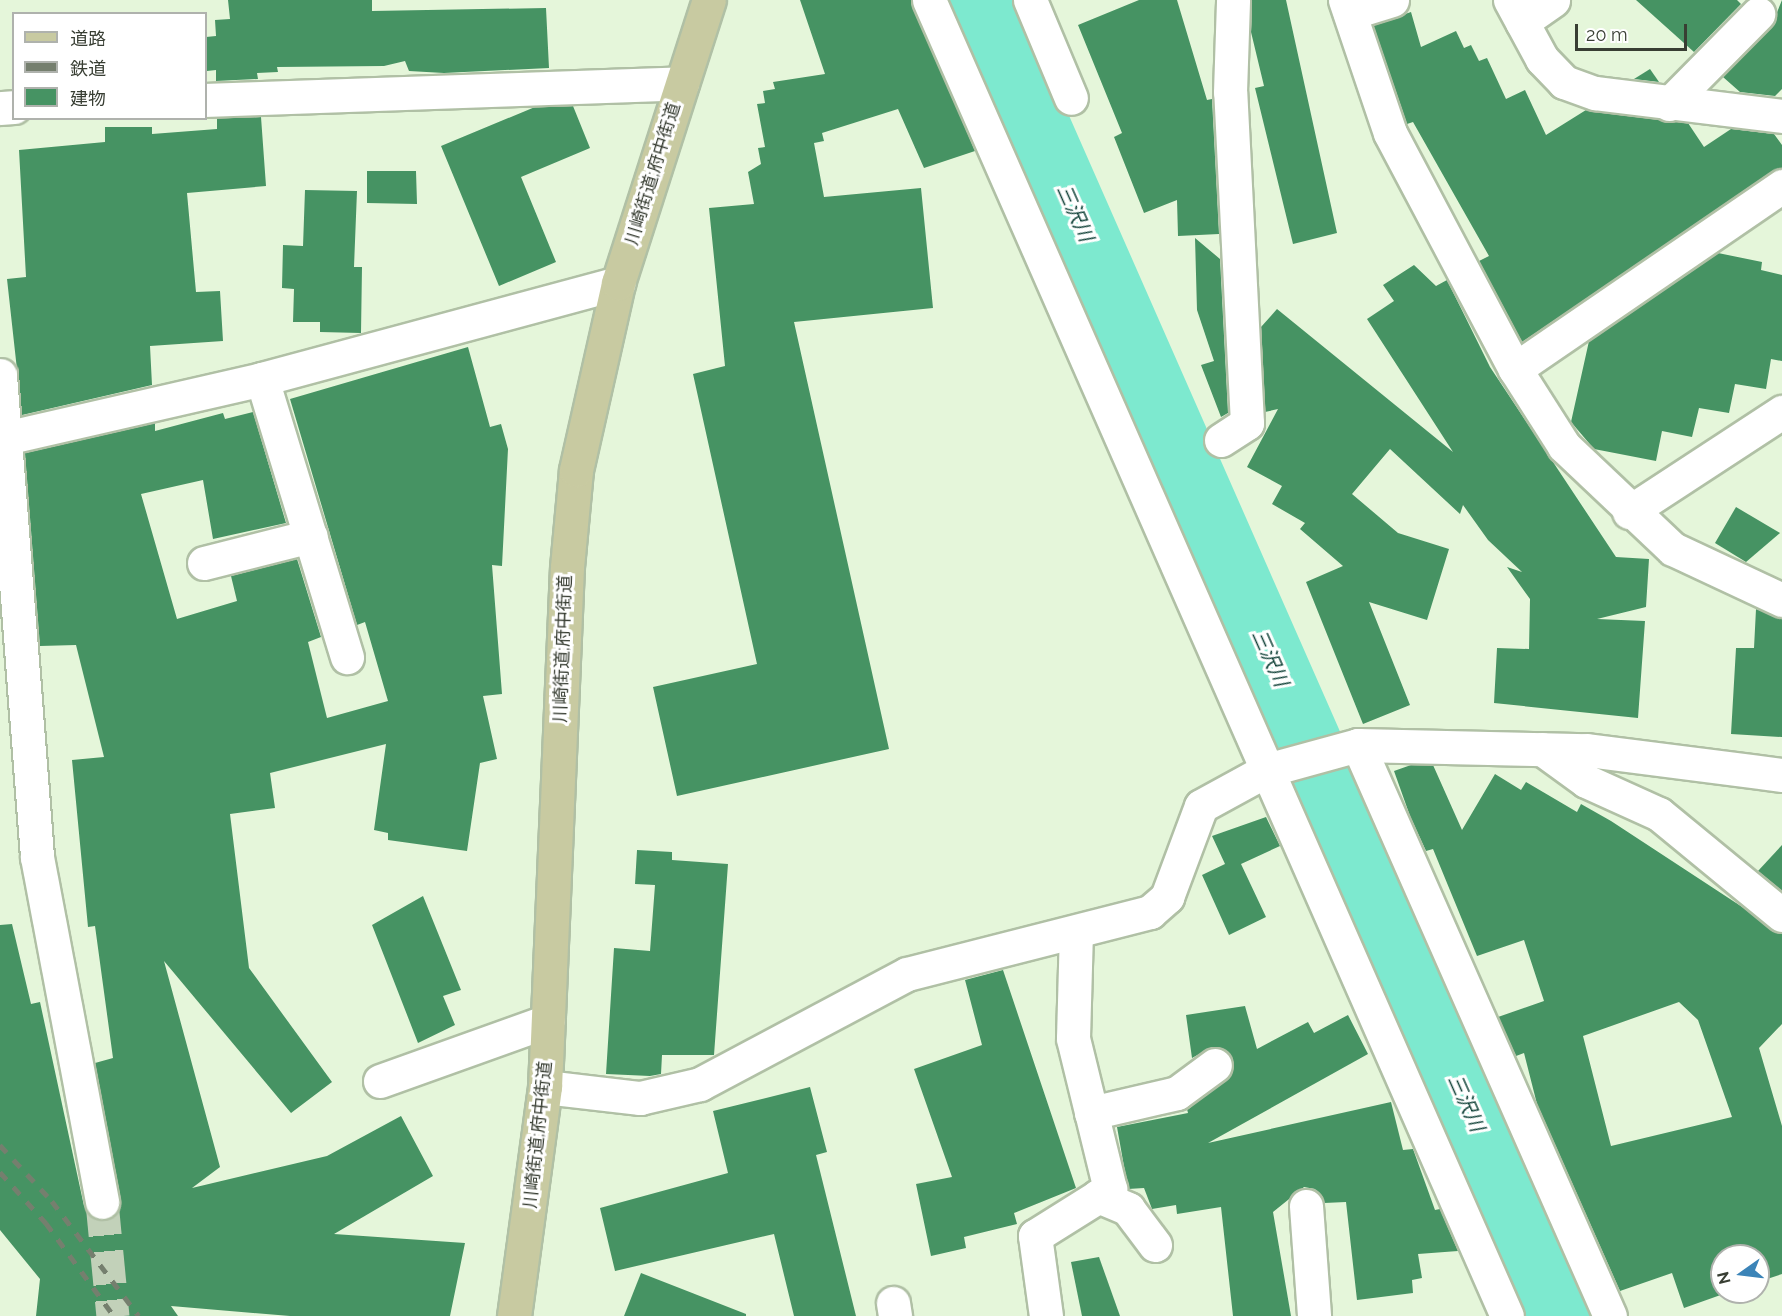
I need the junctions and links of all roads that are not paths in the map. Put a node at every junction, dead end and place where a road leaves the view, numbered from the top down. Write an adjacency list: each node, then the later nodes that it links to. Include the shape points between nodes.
1 (710, 0): 10 (main road, 川崎街道;府中街道)
2 (929, 0): 30 (street)
3 (1030, 0): 11 (street)
4 (1233, 0): 22 (street, via 1230,92 1247,423)
5 (1392, 0): 7 (street)
6 (1553, 0): 8 (street)
7 (1347, 6): 17 (street, via 1390,133)
8 (1516, 11): 13 (street, via 1542,59 1564,82)
9 (1758, 14): 13 (street)
10 (682, 82): 12 (street); 16 (main road, 川崎街道;府中街道)
11 (1071, 98)
12 (207, 100)
13 (1669, 104): 14 (street)
14 (1782, 116)
15 (1782, 186): 17 (street)
16 (618, 283): 19 (street); 34 (main road, 川崎街道;府中街道, via 576,470 567,567)
17 (1515, 369): 23 (street, via 1564,446)
18 (0, 375): 21 (street)
19 (262, 379): 21 (street); 24 (street)
20 (1782, 412): 23 (street)
21 (5, 438): 40 (street, via 37,857)
22 (1221, 440)
23 (1629, 512): 26 (street, via 1673,549)
24 (310, 536): 25 (street); 27 (street)
25 (204, 562)
26 (1782, 600)
27 (346, 657)
28 (1358, 744): 29 (street); 30 (street); 47 (street)
29 (1542, 749): 31 (street, via 1742,766); 32 (street, via 1587,781 1659,814)
30 (1267, 770): 33 (street, via 1201,806 1167,897 1150,912); 46 (street)
31 (1782, 775)
32 (1782, 915)
33 (1076, 933): 37 (street, via 907,974 700,1084 640,1098); 38 (street, via 1073,1038)
34 (548, 1022): 36 (street); 37 (main road, 川崎街道;府中街道)
35 (1215, 1065): 38 (street, via 1177,1093)
36 (380, 1081)
37 (545, 1087): 43 (main road, 川崎街道;府中街道)
38 (1091, 1113): 39 (street, via 1110,1189)
39 (1098, 1196): 42 (street, via 1128,1209); 44 (street, via 1035,1236)
40 (102, 1202)
41 (1306, 1206): 45 (street)
42 (1155, 1245)
43 (514, 1316)
44 (1046, 1316)
45 (1314, 1316)
46 (1507, 1316)
47 (1610, 1316)

